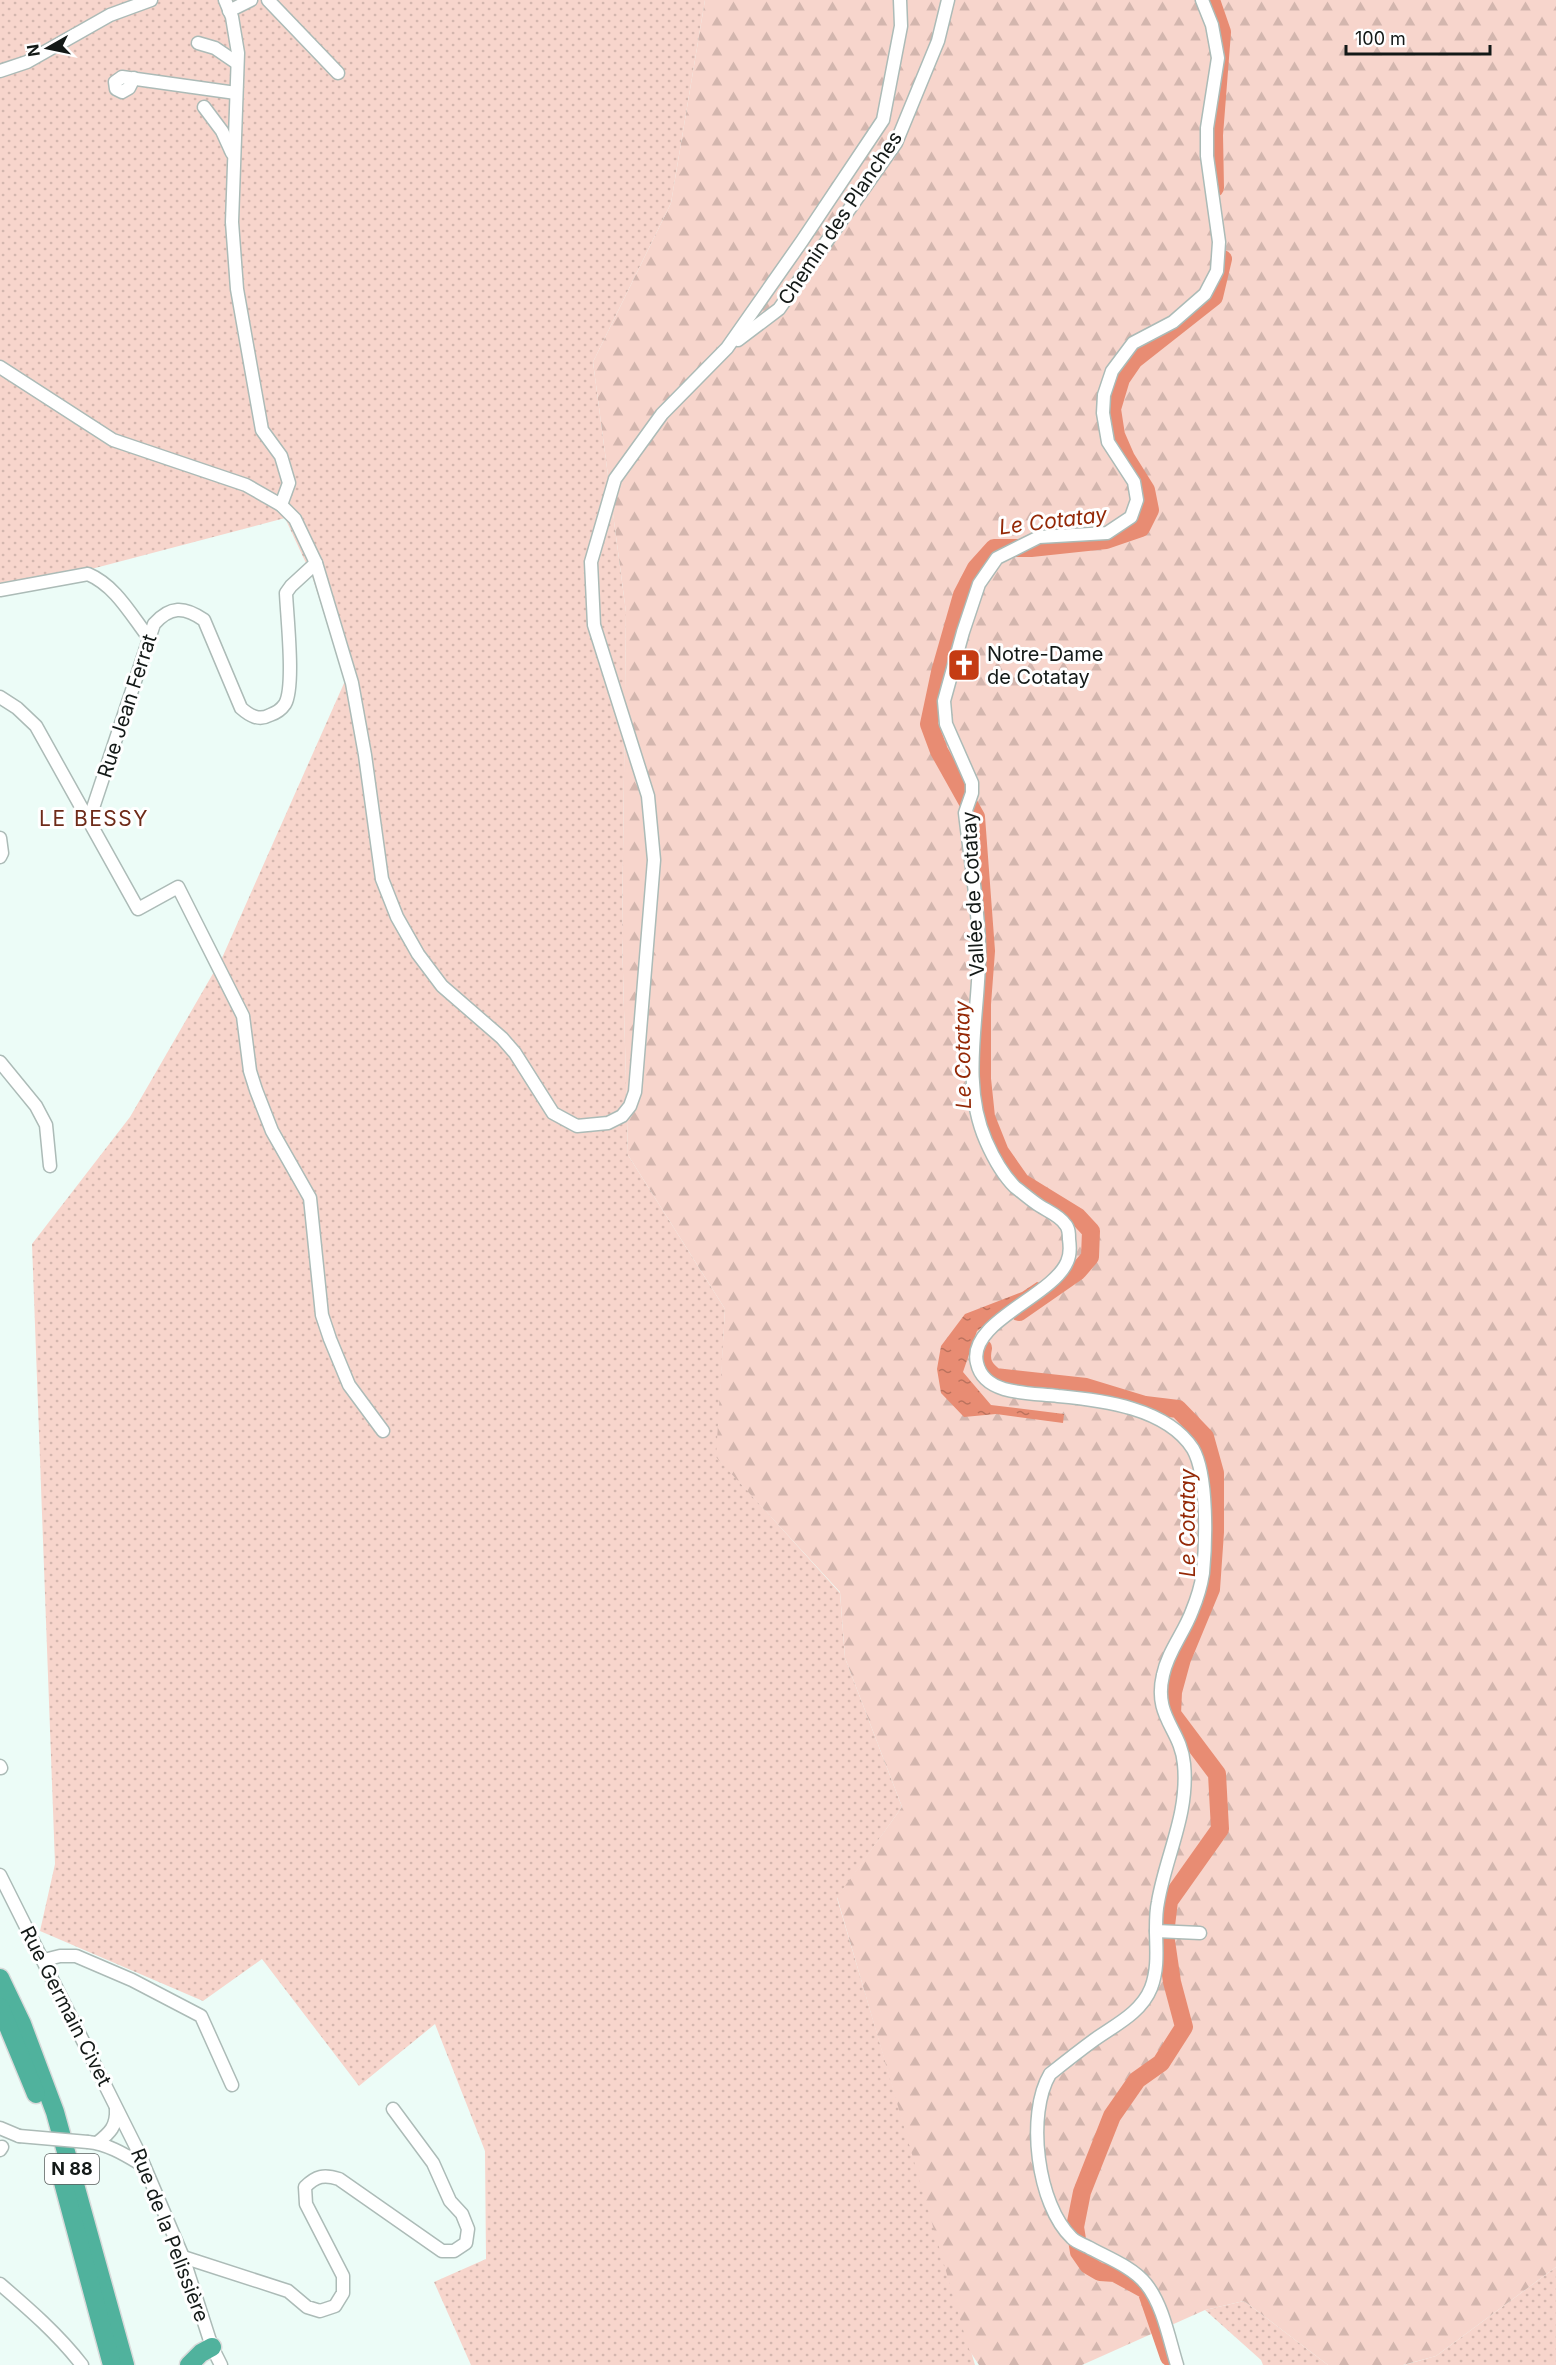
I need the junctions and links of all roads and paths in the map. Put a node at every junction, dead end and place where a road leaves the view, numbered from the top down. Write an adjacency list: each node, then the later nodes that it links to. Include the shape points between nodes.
1 (152, 0): 10 (street, via 110,15 27,62)
2 (251, 0): 7 (street)
3 (268, 0): 11 (street)
4 (900, 0): 18 (street, via 902,26 883,120)
5 (948, 0): 18 (street, Chemin des Planches, via 938,41 896,143 778,309)
6 (1202, 0): 34 (street, Vallée de Cotatay, via 1218,58 1207,128 1219,243 1218,271 1206,294 1173,322 1133,343 1112,371 1103,413 1108,442 1134,482 1137,500 1131,517 1107,533 1039,537 997,558 979,584 944,701 946,724 972,783 965,813 979,944 973,1070 978,1117 984,1137 1013,1185 1065,1222 1069,1233 1068,1262 1048,1284 985,1333 975,1357 978,1368 989,1382 1007,1390 1084,1398 1157,1419 1185,1439 1195,1453 1202,1476 1203,1577 1191,1616 1170,1651 1162,1677 1164,1715 1184,1761 1177,1836 1157,1903)
7 (227, 5): 9 (street)
8 (198, 43): 9 (street, via 215,48)
9 (237, 63): 15 (street)
10 (0, 70)
11 (338, 72)
12 (134, 78): 13 (street)
13 (175, 84): 14 (street); 15 (street)
14 (161, 93)
15 (236, 93): 17 (street)
16 (204, 107): 17 (street, via 222,131)
17 (233, 157): 20 (street, via 237,289 262,429 281,456 289,483)
18 (728, 348): 21 (street, via 662,414 615,479 591,562 594,626 648,796 654,860 639,1064 630,1106 619,1119 608,1124 577,1126 553,1113 502,1038 442,986 397,917 382,879 352,683)
19 (0, 367): 20 (street, via 113,440 246,485)
20 (281, 505): 21 (street, via 295,519)
21 (316, 563): 23 (street, Rue Jean Ferrat, via 286,593 290,686 285,704 266,717 251,716 241,708 211,633 204,620 194,613 180,609 163,614)
22 (0, 590): 23 (street, via 88,574 111,588)
23 (149, 638): 27 (street, Rue Jean Ferrat)
24 (0, 697): 25 (street)
25 (17, 708): 26 (street); 27 (street, via 36,726)
26 (0, 709)
27 (89, 820): 32 (street, via 138,909 178,887 243,1016 256,1090 272,1131 310,1198 322,1315 349,1385)
28 (0, 838): 29 (street)
29 (0, 857)
30 (0, 1062): 31 (street, via 36,1106 46,1125)
31 (50, 1166)
32 (383, 1431)
33 (0, 1875): 36 (street, Rue Germain Civet)
34 (1162, 1931): 35 (street); 53 (street, Vallée de Cotatay, via 1152,1986 1144,2001 1132,2014 1050,2073 1038,2104 1037,2130 1042,2178 1064,2229 1078,2242 1145,2282 1161,2314)
35 (1200, 1933)
36 (44, 1960): 39 (street, via 76,1956 201,2016); 40 (street, Rue Germain Civet)
37 (0, 1978): 50 (highway, N 88, via 55,2112)
38 (0, 2007): 49 (highway, N 88, via 47,2128)
39 (232, 2085)
40 (116, 2105): 43 (street, via 115,2125 110,2133); 44 (street, Rue de la Pelissière)
41 (393, 2109): 45 (street, via 433,2163 450,2200 462,2214 468,2229 466,2243 454,2252 442,2251 339,2179 326,2175 314,2178 305,2187 306,2204 343,2277 343,2293 334,2306 321,2311 307,2307 288,2291)
42 (0, 2128): 43 (street, bridge, via 19,2136)
43 (93, 2143): 44 (street)
44 (144, 2166): 45 (street, Rue de la Pelissière)
45 (183, 2257): 47 (street, Rue de la Pelissière)
46 (0, 2284): 48 (street, via 43,2322)
47 (212, 2347): 51 (highway); 52 (street, Rue de la Pelissière)
48 (82, 2365)
49 (112, 2365)
50 (125, 2365)
51 (189, 2365)
52 (221, 2365)
53 (1177, 2365)

